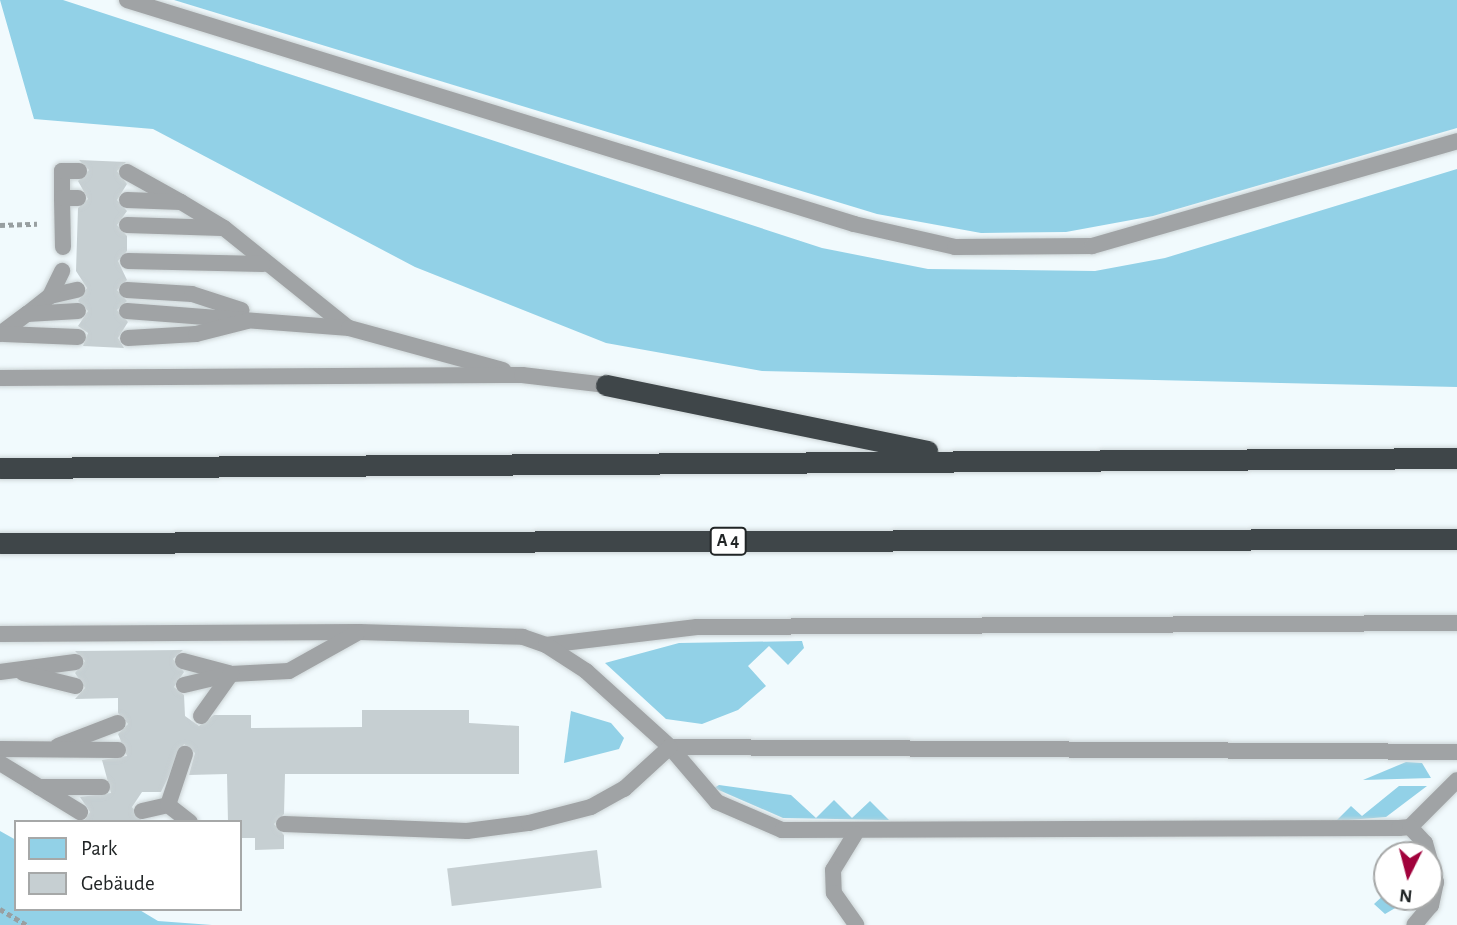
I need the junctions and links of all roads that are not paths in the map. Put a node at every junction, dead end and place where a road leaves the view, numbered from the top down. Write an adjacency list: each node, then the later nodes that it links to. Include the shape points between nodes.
1 (127, 0): 2 (lane, via 854,224 955,247 1092,246)
2 (1457, 141)
3 (79, 172): 9 (lane, via 62,171 70,198 70,224)
4 (127, 172): 6 (lane)
5 (127, 200): 6 (lane)
6 (181, 202): 8 (lane)
7 (127, 225): 8 (lane)
8 (224, 228): 11 (lane)
9 (63, 247)
10 (128, 261): 11 (lane)
11 (263, 264): 20 (lane)
12 (62, 271): 15 (lane)
13 (77, 290): 15 (lane)
14 (127, 290): 19 (lane, via 192,294)
15 (50, 296): 18 (lane)
16 (78, 311): 18 (lane)
17 (127, 311): 19 (lane)
18 (27, 314): 21 (lane)
19 (263, 317): 20 (lane); 23 (lane, via 197,334)
20 (349, 328): 24 (lane)
21 (2, 334): 22 (lane)
22 (78, 337)
23 (128, 338)
24 (523, 375): 25 (lane); 26 (lane)
25 (0, 378)
26 (606, 386): 28 (highway)
27 (1457, 458): 28 (highway)
28 (970, 460): 29 (highway)
29 (0, 468)
30 (1457, 539): 31 (highway, A 4)
31 (0, 543)
32 (1457, 623): 35 (lane, via 697,627)
33 (359, 632): 34 (lane); 35 (lane, via 523,637); 40 (lane, via 289,671)
34 (0, 634)
35 (546, 645): 45 (lane, via 586,671)
36 (183, 661): 40 (lane)
37 (75, 662): 39 (lane)
38 (0, 672): 39 (lane)
39 (18, 672): 42 (lane)
40 (231, 674): 41 (lane); 43 (lane)
41 (184, 685)
42 (75, 686)
43 (201, 716)
44 (118, 723): 47 (lane)
45 (670, 747): 49 (lane); 59 (lane, via 602,801 528,823 467,831); 61 (lane, via 704,791 743,817 782,830)
46 (0, 749): 47 (lane)
47 (49, 749): 48 (lane)
48 (118, 750)
49 (1457, 752)
50 (185, 754): 55 (lane, via 171,784)
51 (0, 763): 53 (lane)
52 (1457, 780): 60 (lane)
53 (36, 787): 54 (lane); 57 (lane)
54 (102, 787)
55 (168, 805): 56 (lane); 58 (lane)
56 (142, 811)
57 (80, 812)
58 (187, 820)
59 (284, 824)
60 (1410, 827): 61 (lane); 62 (lane, via 1424,843 1436,882)
61 (855, 834): 63 (lane, via 833,870 834,893)
62 (1418, 924)
63 (856, 925)

